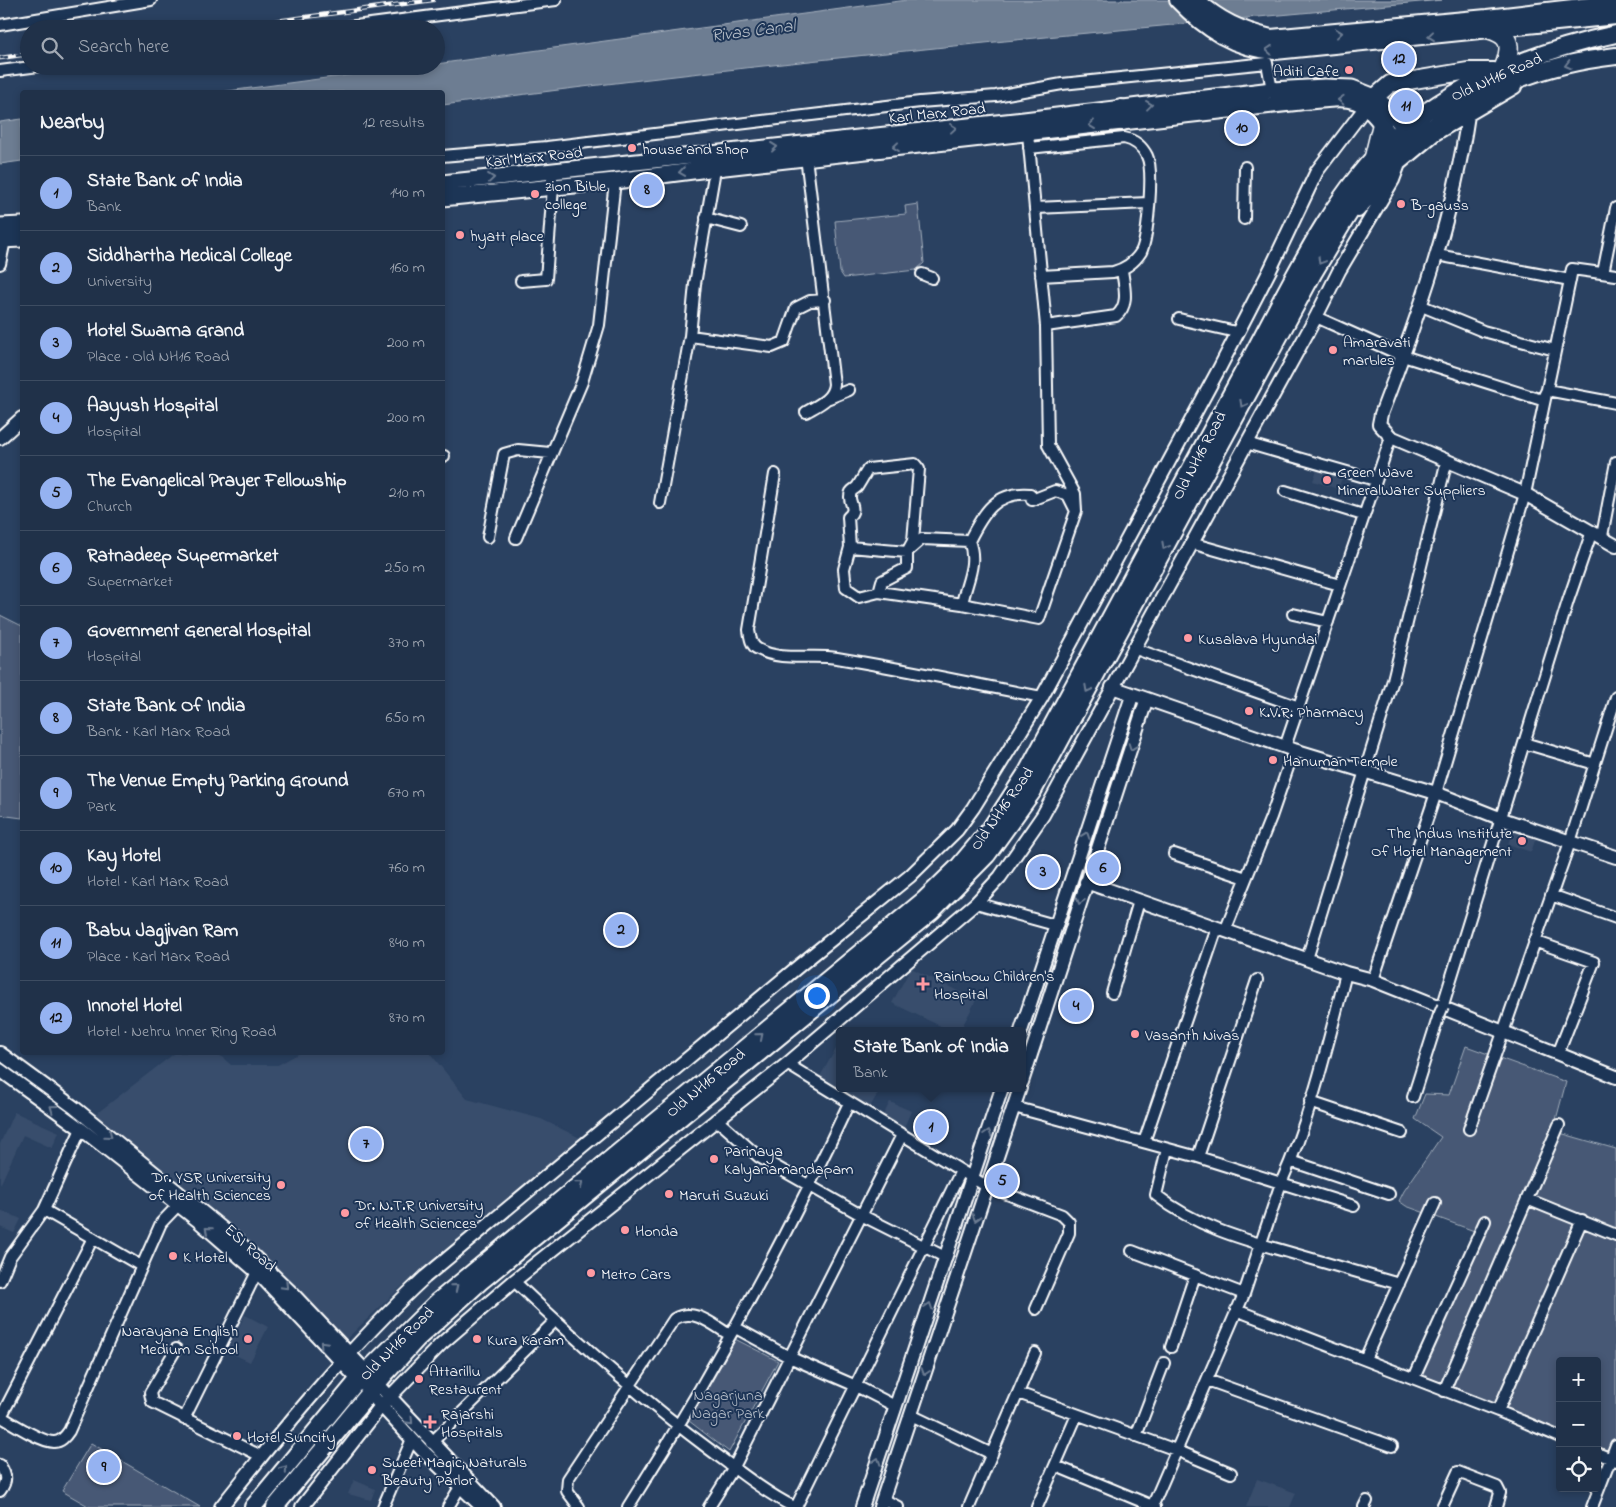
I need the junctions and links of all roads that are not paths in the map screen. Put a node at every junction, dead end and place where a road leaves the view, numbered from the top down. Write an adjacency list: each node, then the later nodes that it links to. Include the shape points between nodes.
1 (151, 0): 7 (street)
2 (556, 0): 8 (street)
3 (1178, 0): 11 (main road, one-way to 3, via 1305,49 1265,50 1224,38 1200,22)
4 (1196, 0): 11 (main road, one-way to 11, via 1228,25 1271,38)
5 (1616, 2): 11 (main road)
6 (1616, 16): 11 (main road)
7 (30, 20)
8 (402, 20)
9 (20, 22): 10 (street)
10 (0, 25)
11 (1485, 26): 15 (highway, via 1500,32 1508,41 1509,53)
12 (1616, 34): 15 (main road, Old NH16 Road)
13 (1616, 56): 17 (main road, Old NH16 Road, one-way to 17)
14 (20, 68): 16 (street)
15 (1503, 70): 19 (main road, via 1468,71 1390,84); 25 (main road, Old NH16 Road, via 1449,96)
16 (0, 71)
17 (1536, 74): 21 (street); 25 (main road, Old NH16 Road, via 1473,99)
18 (1272, 90): 19 (main road, Karl Marx Road, via 1352,88); 20 (main road, Karl Marx Road, one-way to 18); 26 (street, via 1267,64 1062,84 996,96)
19 (1370, 101): 20 (main road, Karl Marx Road, one-way to 20, via 1334,99); 22 (main road, Karl Marx Road); 25 (main road, Karl Marx Road); 56 (street, via 1317,171 1270,270)
20 (1122, 115): 23 (main road, Karl Marx Road, one-way to 20); 24 (main road, Karl Marx Road, one-way to 24)
21 (1468, 115): 25 (street, via 1435,134); 43 (street)
22 (1382, 124): 25 (main road, Karl Marx Road); 28 (highway)
23 (924, 138): 24 (main road, Karl Marx Road); 27 (main road, Karl Marx Road, one-way to 27); 29 (main road, Karl Marx Road, one-way to 23)
24 (1028, 141): 36 (street, via 1132,140 1140,146 1150,166); 37 (street)
25 (1403, 144): 28 (main road, Old NH16 Road); 53 (street, via 1393,180 1343,264); 190 (main road, Old NH16 Road, one-way to 190, via 1363,192 1314,272 1060,743 1033,791 987,855 925,918 480,1282)
26 (445, 156)
27 (806, 157): 29 (main road, Karl Marx Road); 51 (street)
28 (1374, 157): 190 (main road, Old NH16 Road, one-way to 28, via 437,1302 924,900 978,844 1027,772 1294,278 1349,186)
29 (716, 160): 31 (main road, Karl Marx Road); 32 (main road, Karl Marx Road, one-way to 32); 39 (street)
30 (1245, 167): 40 (street)
31 (551, 171): 33 (main road, Karl Marx Road, one-way to 31); 34 (street)
32 (615, 181): 34 (main road, Karl Marx Road); 69 (street, via 599,325 582,382)
33 (445, 183)
34 (553, 187): 35 (main road, Karl Marx Road); 50 (street, via 546,279)
35 (445, 198)
36 (1148, 203): 37 (street); 45 (street, via 1142,250)
37 (1036, 208): 48 (street)
38 (1616, 208): 46 (street)
39 (706, 218): 41 (street); 57 (street)
40 (1244, 219)
41 (740, 227)
42 (12, 233): 44 (street)
43 (1437, 255): 49 (street); 52 (street)
44 (0, 264)
45 (1122, 270): 48 (street); 55 (street, via 1123,311 1116,316)
46 (1603, 273): 47 (street); 49 (street, via 1572,269)
47 (1616, 275)
48 (1041, 276): 55 (street)
49 (1570, 280): 58 (street)
50 (521, 281)
51 (825, 300): 57 (street, via 796,308 784,342 772,347); 62 (street, via 834,384)
52 (1422, 306): 58 (street, via 1483,330); 59 (street)
53 (1316, 318): 59 (street); 68 (street)
54 (1179, 320): 56 (street)
55 (1046, 326): 78 (street, via 1048,446 1075,494)
56 (1236, 332): 96 (street)
57 (690, 336): 77 (street)
58 (1556, 350): 61 (street)
59 (1403, 356): 61 (street, via 1542,400); 66 (street, via 1379,424)
60 (848, 390): 62 (street)
61 (1546, 390): 63 (street); 76 (street)
62 (829, 398): 64 (street)
63 (1616, 403)
64 (806, 412)
65 (20, 420): 67 (street)
66 (1391, 437): 70 (street); 73 (street)
67 (0, 438)
68 (1246, 443): 73 (street); 84 (street)
69 (550, 453): 81 (street, via 518,450 504,454); 82 (street)
70 (1448, 460): 76 (street); 103 (street, via 1393,680)
71 (1616, 462): 75 (street)
72 (776, 474): 96 (street, via 749,630 755,648 766,653 834,658)
73 (1375, 480): 79 (street)
74 (1285, 491): 79 (street)
75 (1613, 493): 80 (street)
76 (1524, 494): 80 (street); 104 (street)
77 (660, 503)
78 (1076, 511): 83 (street, via 1068,496 1055,491 1032,500 1030,494 1006,496 986,511); 90 (street, via 1039,619)
79 (1363, 516): 88 (street)
80 (1596, 535): 85 (street); 100 (street, via 1568,601)
81 (488, 537)
82 (516, 538)
83 (969, 541): 87 (street, via 922,539); 90 (street, via 974,552 972,572 964,588)
84 (1191, 542): 88 (street); 93 (street)
85 (1616, 546)
86 (850, 547): 87 (street); 87 (street, via 848,517 854,506 851,492 868,469 914,464 919,469 913,541); 89 (street, via 844,569 846,588 859,597)
87 (907, 552): 89 (street, via 907,568 882,582)
88 (1340, 585): 92 (street)
89 (879, 592): 90 (street)
90 (962, 604)
91 (1293, 614): 92 (street)
92 (1328, 622): 99 (street)
93 (1133, 648): 94 (street); 99 (street)
94 (1112, 687): 95 (street); 113 (street, via 1043,815 1009,864)
95 (1132, 696): 98 (street); 115 (street, one-way to 95)
96 (1042, 697): 184 (street, via 957,830 910,876 425,1277)
97 (1616, 697): 102 (street)
98 (1146, 701): 101 (street); 110 (street, one-way to 110)
99 (1299, 707): 101 (street)
100 (1524, 743): 102 (street); 105 (street)
101 (1290, 748): 103 (street); 109 (street)
102 (1595, 764): 106 (street)
103 (1364, 772): 104 (street); 119 (street)
104 (1436, 793): 105 (street); 122 (street)
105 (1502, 819): 106 (street); 124 (street)
106 (1570, 842): 108 (street); 111 (street)
107 (1174, 854): 109 (street)
108 (1616, 857)
109 (1246, 878): 116 (street)
110 (1086, 882): 112 (street); 117 (street, one-way to 117)
111 (1551, 895): 114 (street); 118 (street)
112 (1139, 901): 116 (street); 123 (street)
113 (976, 903): 115 (street); 129 (street)
114 (1616, 918)
115 (1054, 930): 117 (street); 125 (street)
116 (1221, 930): 119 (street); 145 (street)
117 (1067, 941): 130 (street)
118 (1534, 941): 126 (street); 128 (street, via 1594,962)
119 (1307, 959): 121 (street)
120 (1257, 980): 147 (street)
121 (1345, 980): 122 (street); 136 (street)
122 (1373, 980): 124 (street)
123 (1112, 993)
124 (1441, 1010): 126 (street); 135 (street)
125 (1022, 1027)
126 (1502, 1032): 128 (street); 142 (street)
127 (0, 1053): 155 (street, ESI Road, one-way to 155, via 75,1108)
128 (1558, 1054): 132 (street)
129 (787, 1064): 137 (street); 139 (street)
130 (1026, 1069)
131 (0, 1070): 141 (street, ESI Road, one-way to 131)
132 (1616, 1077)
133 (1000, 1092): 149 (street, one-way to 133)
134 (1019, 1092): 138 (street)
135 (1413, 1097)
136 (1310, 1102): 143 (street); 148 (street)
137 (849, 1103): 144 (street); 151 (street)
138 (1014, 1107): 145 (street); 152 (street)
139 (716, 1119): 151 (street, via 759,1157); 174 (street)
140 (1559, 1125): 154 (street)
141 (81, 1129): 155 (street, ESI Road); 158 (street)
142 (1469, 1129)
143 (1402, 1133)
144 (902, 1136): 149 (street); 159 (street)
145 (1144, 1142): 146 (street)
146 (1167, 1149): 147 (street); 164 (street, via 1156,1195 1178,1212 1205,1226)
147 (1198, 1157): 150 (street)
148 (1291, 1161): 150 (street); 153 (street)
149 (966, 1175): 152 (street); 165 (street); 169 (street)
150 (1281, 1183): 157 (street); 164 (street)
151 (810, 1186): 159 (street); 180 (street)
152 (986, 1186): 177 (street, via 1062,1215 1069,1222 1069,1233); 198 (street, one-way to 198)
153 (1389, 1194)
154 (1527, 1199): 160 (street); 193 (street)
155 (182, 1202): 170 (street, via 161,1223); 171 (street, ESI Road, one-way to 155); 184 (street, ESI Road, one-way to 184, via 258,1260)
156 (1435, 1203): 175 (street)
157 (1354, 1206)
158 (44, 1210): 163 (street); 168 (street)
159 (861, 1215): 165 (street); 185 (street)
160 (1582, 1220): 162 (street); 197 (street)
161 (1485, 1221): 188 (street)
162 (1616, 1235)
163 (93, 1238): 170 (street); 200 (street)
164 (1260, 1244): 175 (street); 176 (street)
165 (925, 1248): 169 (street); 191 (street)
166 (1132, 1251): 172 (street)
167 (0, 1252): 168 (street)
168 (10, 1257): 173 (street)
169 (945, 1257): 196 (street, one-way to 169)
170 (140, 1266): 200 (street, via 70,1432 54,1442)
171 (256, 1272): 184 (street, ESI Road, one-way to 171); 201 (street)
172 (1195, 1275): 176 (street); 181 (street)
173 (0, 1281)
174 (514, 1281): 179 (street); 195 (street, via 441,1344)
175 (1399, 1284): 186 (street)
176 (1244, 1294): 178 (street)
177 (1036, 1309)
178 (1236, 1310): 186 (street); 189 (street)
179 (555, 1321): 192 (street); 206 (street)
180 (733, 1331): 185 (street); 192 (street, via 694,1314 674,1318); 202 (street)
181 (1171, 1347)
182 (176, 1349): 201 (street, via 150,1398)
183 (1035, 1353): 194 (street)
184 (344, 1357): 190 (street, ESI Road); 212 (street)
185 (790, 1357): 191 (street); 216 (street)
186 (1365, 1359): 188 (street)
187 (1164, 1363): 204 (street)
188 (1414, 1378): 193 (street)
189 (1207, 1380): 207 (street); 209 (street)
190 (367, 1382): 195 (street, ESI Road); 223 (main road, Old NH16 Road, one-way to 190); 224 (main road, Old NH16 Road)
191 (856, 1386): 196 (street); 221 (street)
192 (631, 1387): 202 (street); 230 (street, via 568,1479 567,1491)
193 (1444, 1391): 197 (street)
194 (1018, 1393): 199 (street); 210 (street)
195 (384, 1402): 205 (street); 206 (street, one-way to 206); 225 (street)
196 (895, 1406): 233 (street, one-way to 196)
197 (1498, 1411): 203 (street)
198 (911, 1415): 210 (street); 220 (street)
199 (1077, 1415): 204 (street); 215 (street)
200 (1, 1417)
201 (184, 1419): 212 (street)
202 (679, 1427): 216 (street); 231 (street)
203 (1556, 1435)
204 (1136, 1436): 209 (street)
205 (412, 1439): 218 (street); 226 (street)
206 (431, 1443): 229 (street)
207 (1392, 1446)
208 (1616, 1446): 213 (street)
209 (1176, 1450): 217 (street); 237 (street)
210 (992, 1454): 235 (street)
211 (1601, 1455): 213 (street)
212 (261, 1456): 222 (street)
213 (1613, 1460): 240 (street)
214 (0, 1466): 219 (street, via 6,1474 6,1482)
215 (1056, 1466): 236 (street); 237 (street)
216 (734, 1468): 221 (street); 232 (street)
217 (1231, 1473)
218 (460, 1487): 227 (street); 228 (street)
219 (0, 1491)
220 (881, 1503): 234 (street)
221 (789, 1506)
222 (221, 1507)
223 (253, 1507)
224 (275, 1507)
225 (302, 1507)
226 (383, 1507)
227 (448, 1507)
228 (482, 1507)
229 (494, 1507)
230 (579, 1507)
231 (628, 1507)
232 (709, 1507)
233 (862, 1507)
234 (898, 1507)
235 (969, 1507)
236 (1037, 1507)
237 (1153, 1507)
238 (1442, 1507): 239 (street, via 1458,1472 1498,1487 1500,1493)
239 (1496, 1507)
240 (1592, 1507)

